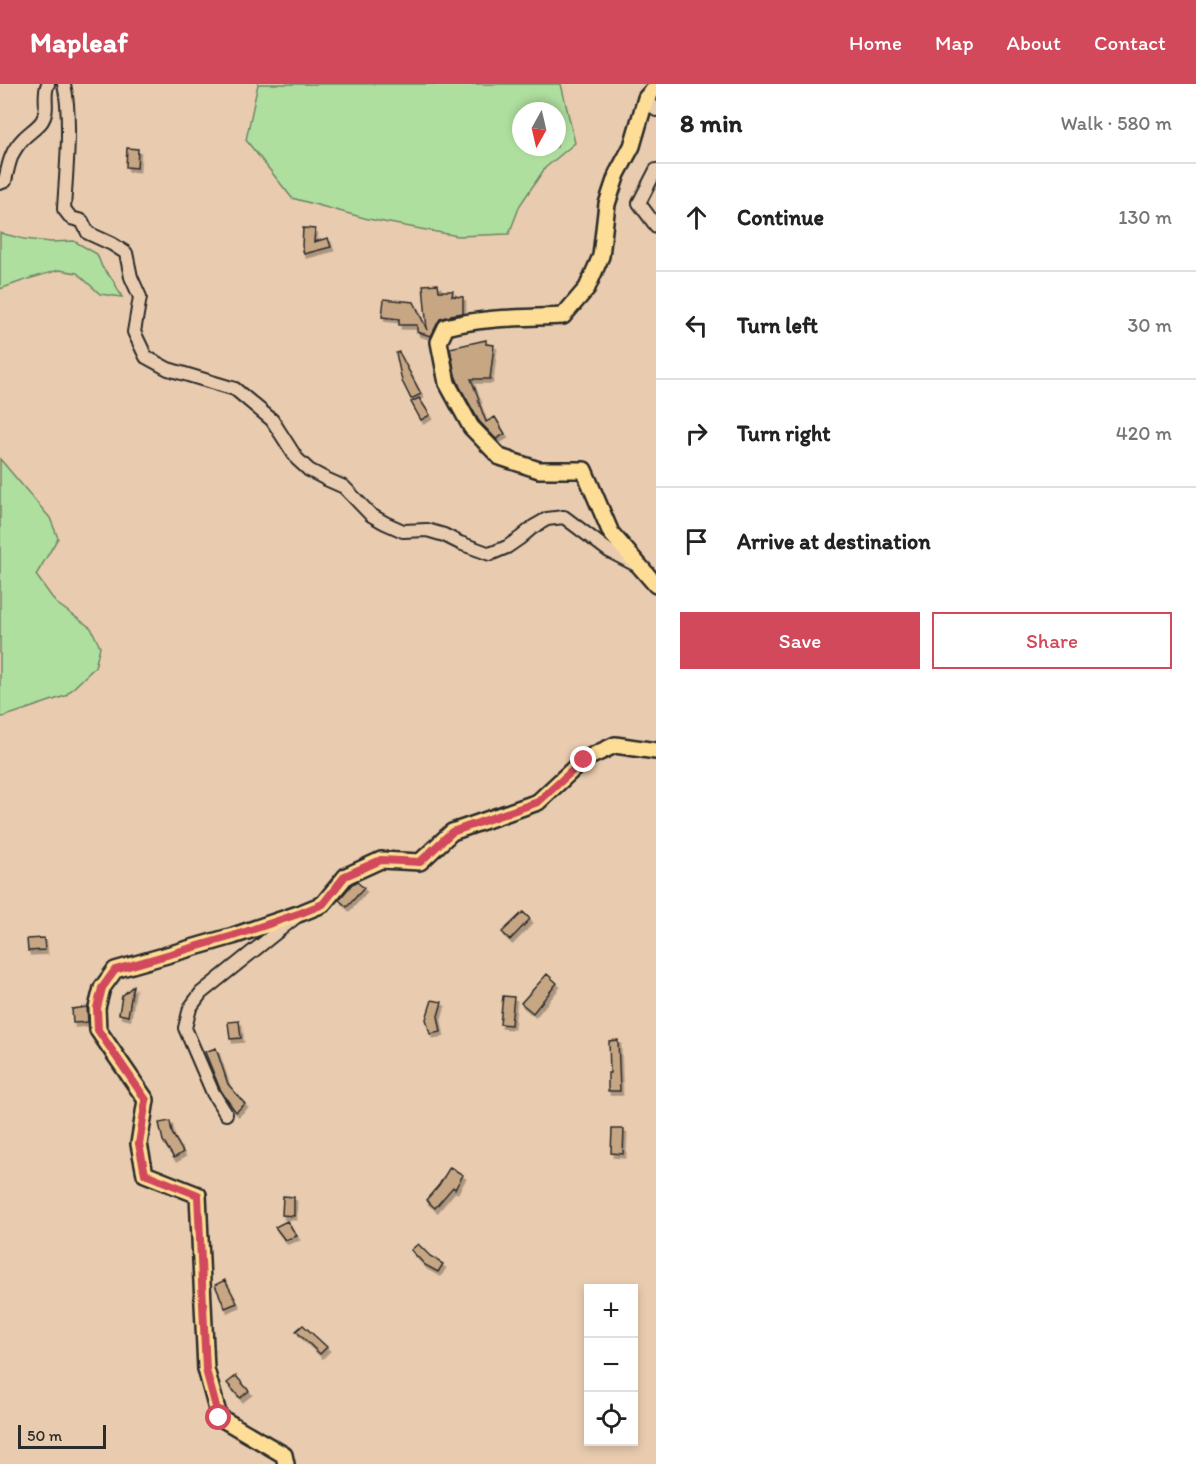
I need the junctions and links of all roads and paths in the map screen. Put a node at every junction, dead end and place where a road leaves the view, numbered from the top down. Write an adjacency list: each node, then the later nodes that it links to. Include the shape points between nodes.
1 (48, 84): 6 (street, via 42,121 15,148 5,181)
2 (64, 84): 8 (street, via 68,129 64,209 71,218 82,221 88,233 126,253 140,297 134,332 146,357 168,369 235,389 272,420 297,459 309,470 344,487 371,515 385,523 404,531 427,530 444,535 490,554 547,519 564,517 609,551)
3 (651, 93): 4 (street); 8 (main road, via 607,204 601,256 587,288 563,316 460,323 446,327 439,342 447,383 471,427 501,457 539,470 584,470 611,533)
4 (656, 110)
5 (656, 170): 7 (street, via 639,202)
6 (0, 183)
7 (656, 226)
8 (642, 569): 9 (main road)
9 (656, 585)
10 (656, 751): 11 (main road, via 615,745 584,760 538,802 452,832 420,862 381,860 345,876 323,904)
11 (301, 913): 12 (street, via 201,993 190,1008 186,1028 213,1093); 13 (main road, via 115,970 102,988 97,1008 98,1030 146,1100 139,1144 145,1174 198,1195 206,1370 219,1418 284,1455)
12 (226, 1113)
13 (286, 1464)

